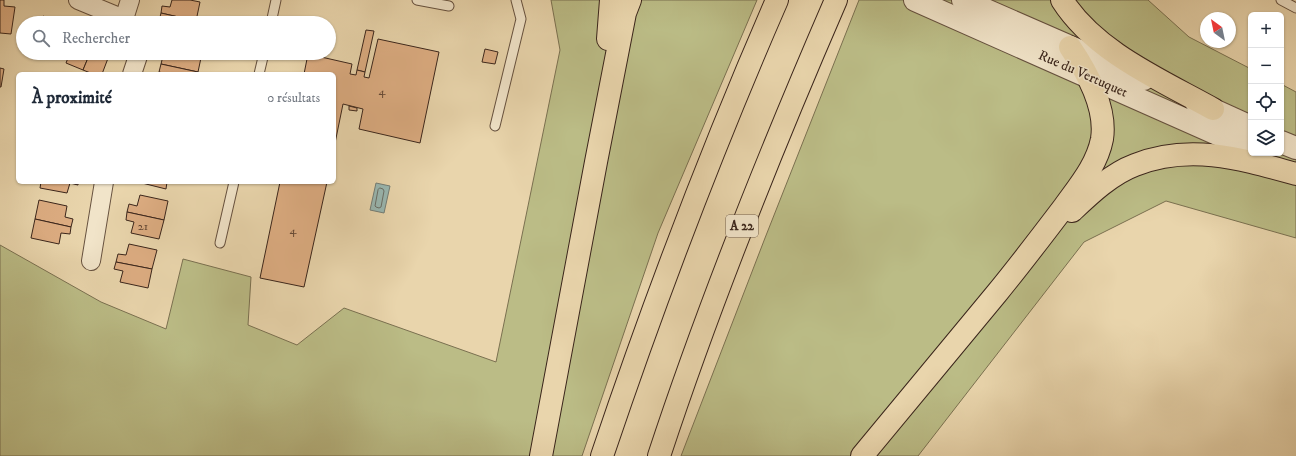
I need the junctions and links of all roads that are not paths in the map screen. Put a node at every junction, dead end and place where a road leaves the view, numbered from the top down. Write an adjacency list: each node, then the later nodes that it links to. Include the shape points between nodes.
1 (78, 0): 16 (street)
2 (130, 0): 17 (street)
3 (276, 0): 18 (lane)
4 (418, 0): 14 (lane)
5 (516, 0): 27 (lane, via 521,19)
6 (611, 0): 26 (highway)
7 (630, 0): 26 (highway, via 625,13)
8 (777, 0): 41 (highway, via 722,131 668,271)
9 (836, 0): 42 (highway, A 22, via 739,233)
10 (915, 0): 24 (street, Rue du Vertuquet)
11 (963, 0): 19 (street, Rue du Vertuquet)
12 (1062, 0): 25 (highway, via 1104,45)
13 (1281, 0): 15 (lane)
14 (449, 6)
15 (1296, 8)
16 (115, 16)
17 (127, 16)
18 (273, 16)
19 (1070, 47): 24 (highway); 25 (street, Rue du Vertuquet)
20 (137, 60): 22 (street)
21 (262, 60): 23 (lane)
22 (133, 72)
23 (259, 72)
24 (1087, 76): 30 (street, Rue du Vertuquet); 38 (highway, via 1101,112 1100,149 1083,180)
25 (1213, 109): 28 (street, Rue du Vertuquet)
26 (603, 124): 40 (highway)
27 (495, 126)
28 (1248, 126)
29 (1284, 143): 31 (street)
30 (1248, 148)
31 (1296, 148)
32 (1266, 156): 33 (street)
33 (1296, 170)
34 (1296, 174): 38 (highway, via 1248,160 1211,154 1181,154 1152,159 1135,165 1107,182)
35 (104, 184): 39 (street)
36 (234, 184): 37 (lane)
37 (220, 243)
38 (1036, 245): 43 (highway)
39 (91, 261)
40 (541, 456)
41 (602, 456)
42 (659, 456)
43 (862, 456)

